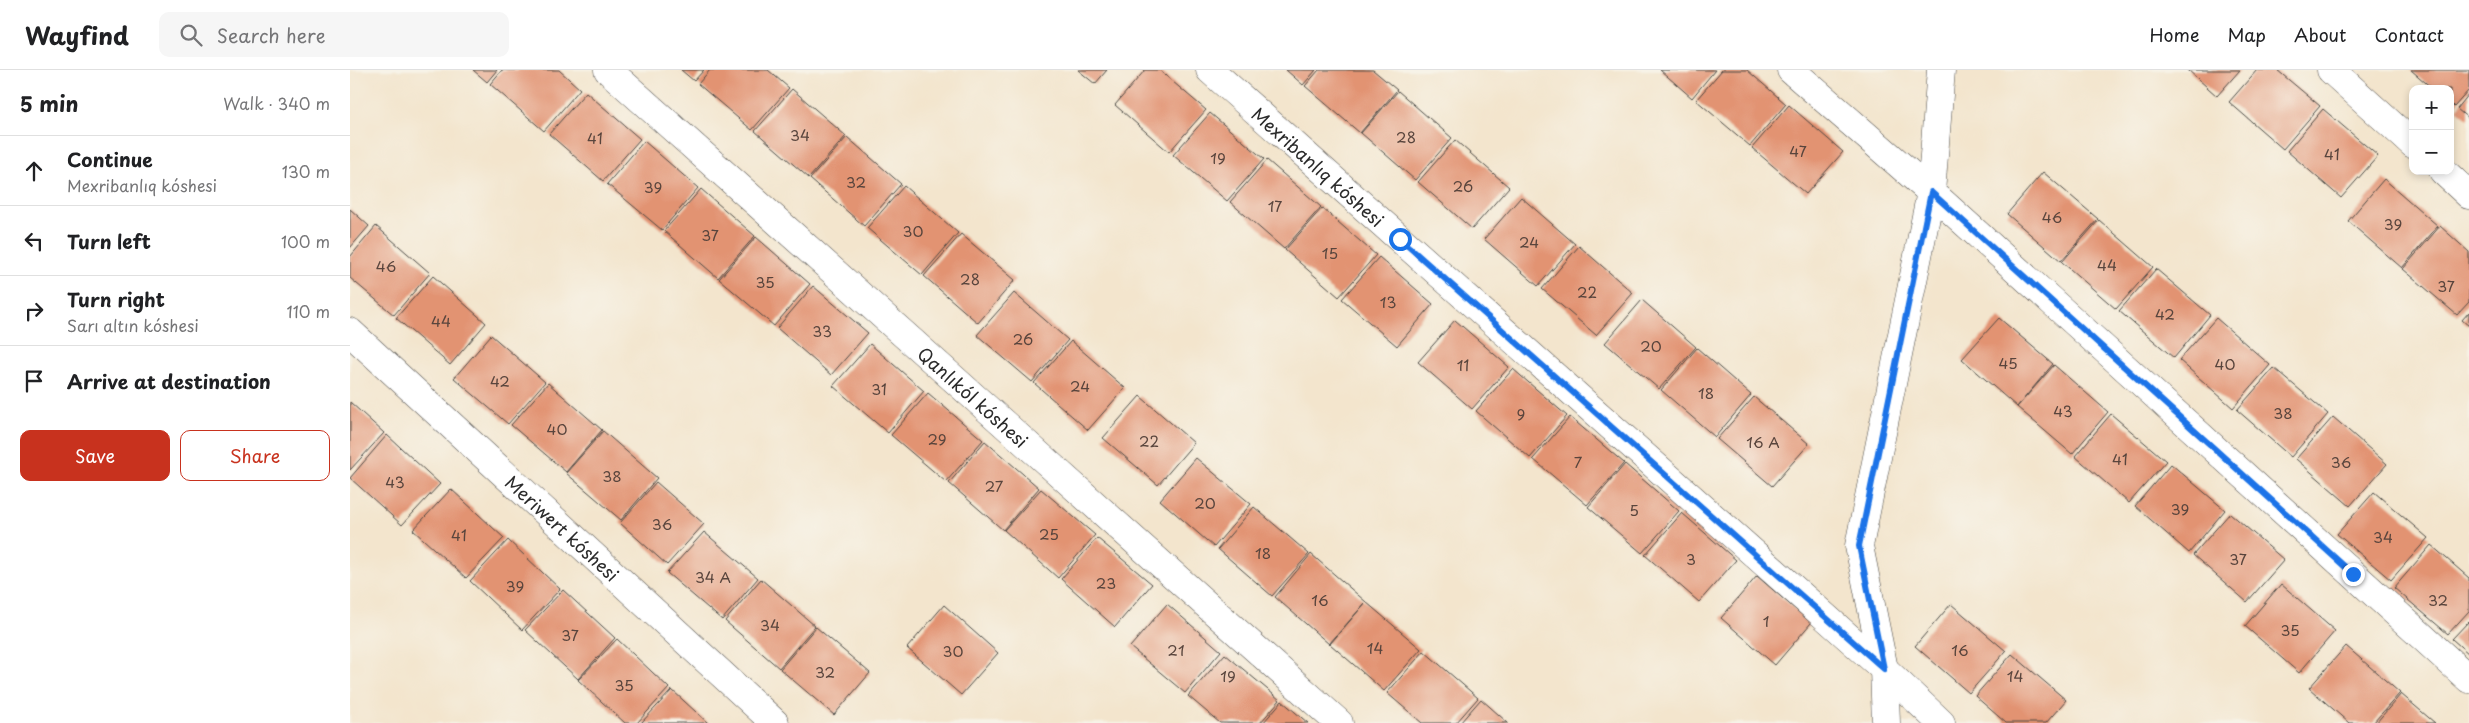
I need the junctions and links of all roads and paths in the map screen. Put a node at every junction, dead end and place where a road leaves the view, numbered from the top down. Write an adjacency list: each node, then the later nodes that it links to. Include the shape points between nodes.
1 (608, 70): 14 (street, Qanlıkól kóshesi)
2 (1210, 70): 11 (street, Mexribanlıq kóshesi)
3 (1791, 70): 8 (street)
4 (1941, 70): 8 (street)
5 (2330, 70): 6 (street)
6 (2409, 140)
7 (2447, 175): 9 (street)
8 (1931, 192): 11 (street, via 1859,546); 12 (street)
9 (2469, 195)
10 (350, 332): 13 (street, Meriwert kóshesi)
11 (1884, 669): 15 (street); 16 (street, Mexribanlıq kóshesi)
12 (2469, 679)
13 (775, 723)
14 (1339, 723)
15 (1886, 723)
16 (1941, 723)

